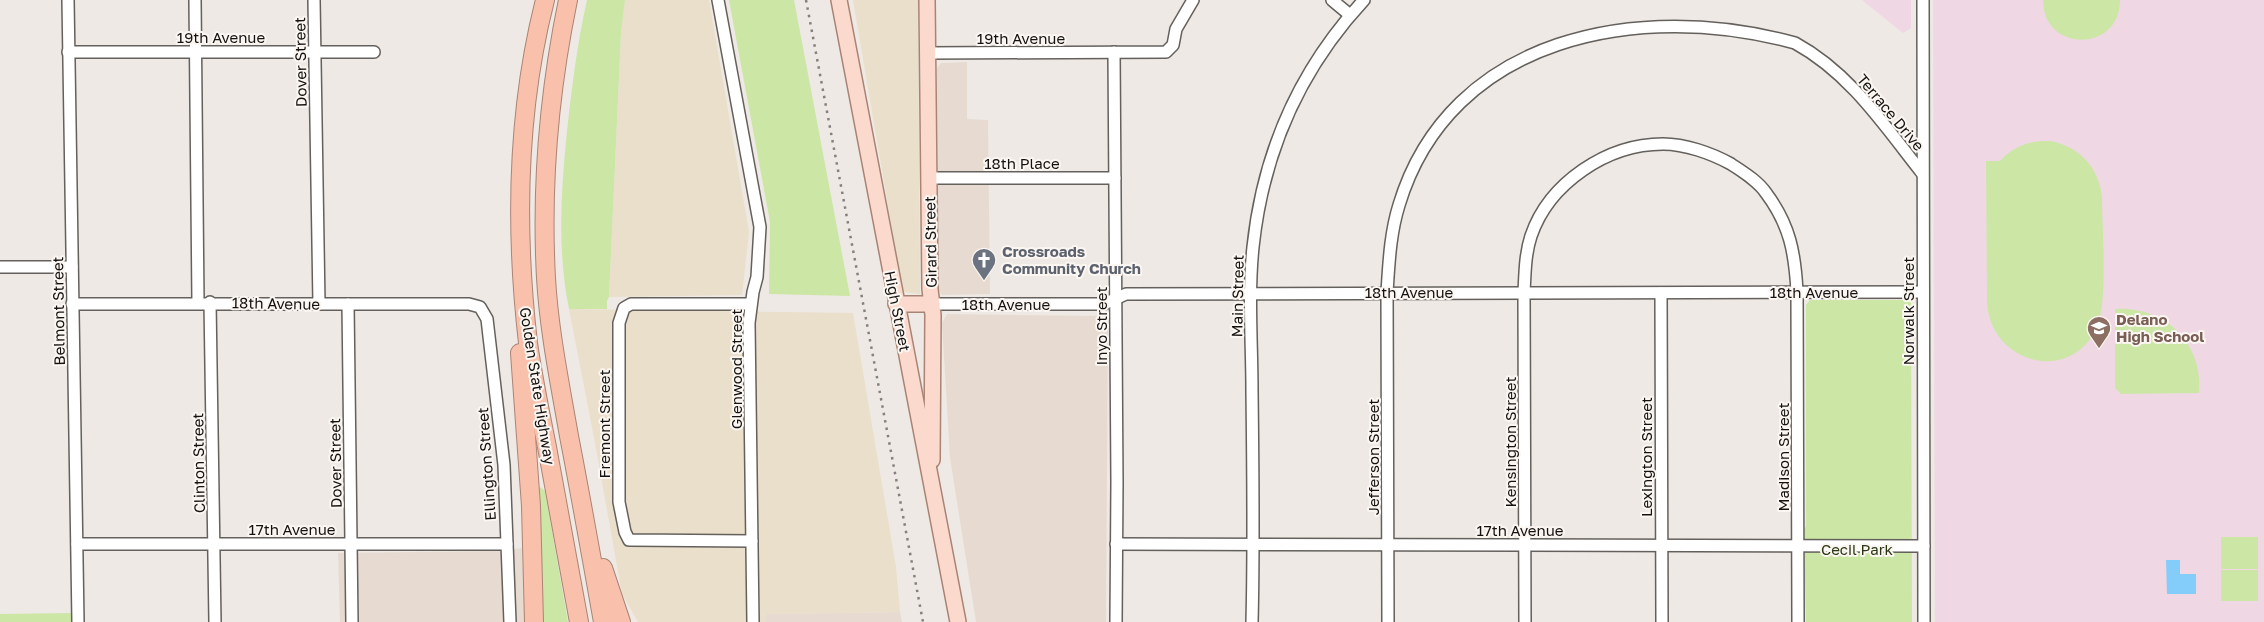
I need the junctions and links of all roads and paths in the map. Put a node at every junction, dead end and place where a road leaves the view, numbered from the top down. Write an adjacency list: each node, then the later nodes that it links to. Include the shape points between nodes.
1 (68, 0): 15 (street, Belmont Street)
2 (194, 0): 16 (street, Clinton Street)
3 (314, 0): 17 (street, Dover Street)
4 (545, 0): 25 (highway, Golden State Highway, via 525,124)
5 (568, 0): 43 (highway, Golden State Highway, via 551,106 544,237 555,357)
6 (718, 0): 39 (street, Glenwood Street, via 760,227 757,276)
7 (839, 0): 40 (main road, High Street)
8 (927, 0): 20 (main road, Girard Street)
9 (1193, 0): 19 (street, via 1176,29 1173,45 1166,52)
10 (1332, 0): 13 (street)
11 (1364, 0): 13 (street, Main Street)
12 (1923, 0): 22 (street, Norwalk Street)
13 (1350, 15): 32 (street, Main Street, via 1302,83 1283,122 1258,206)
14 (1740, 20): 22 (street, Terrace Drive, via 1795,43 1831,67 1865,100)
15 (68, 52): 16 (street, 19th Avenue); 27 (street, Belmont Street)
16 (196, 52): 17 (street, 19th Avenue); 35 (street, Clinton Street)
17 (315, 52): 18 (street, 19th Avenue); 37 (street, Dover Street)
18 (374, 52)
19 (1114, 52): 20 (street, 19th Avenue); 24 (street, Inyo Street)
20 (927, 53): 23 (main road, Girard Street)
21 (1512, 53): 28 (street, via 1497,62 1463,93 1436,127 1415,165 1399,205 1389,246)
22 (1922, 173): 31 (street, Norwalk Street)
23 (928, 178): 24 (street, 18th Place); 41 (main road, Girard Street)
24 (1115, 178): 34 (street, Inyo Street)
25 (522, 255): 61 (highway, via 519,342 531,506); 62 (highway, Golden State Highway, via 531,364)
26 (0, 267): 27 (street)
27 (72, 267): 36 (street, Belmont Street)
28 (1388, 292): 29 (street, 18th Avenue); 32 (street, 18th Avenue); 51 (street, Jefferson Street)
29 (1524, 292): 30 (street, Madison Street, via 1531,236 1544,210 1560,189 1606,155 1663,144 1719,157 1765,191 1791,239); 33 (street, 18th Avenue); 53 (street, Kensington Street)
30 (1797, 292): 31 (street, 18th Avenue); 33 (street, 18th Avenue); 55 (street, Madison Street)
31 (1923, 292): 56 (street, Norwalk Street)
32 (1252, 293): 34 (street, 18th Avenue, via 1126,294); 52 (street, Main Street)
33 (1660, 293): 54 (street, Lexington Street)
34 (1115, 299): 41 (street, 18th Avenue, via 1104,304); 50 (street, Inyo Street)
35 (204, 302): 36 (street, 18th Avenue); 37 (street, 18th Avenue); 47 (street, Clinton Street)
36 (72, 304): 46 (street, Belmont Street)
37 (319, 304): 38 (street, 18th Avenue)
38 (348, 304): 42 (street, 18th Avenue, via 469,304); 48 (street, Dover Street)
39 (751, 304): 45 (street, Glenwood Street); 45 (street, Fremont Street, via 631,304 624,308 620,323 619,502 629,540)
40 (896, 304): 41 (main road, 18th Avenue); 44 (main road, High Street)
41 (932, 304): 44 (main road, Girard Street)
42 (480, 307): 49 (street, Ellington Street, via 487,319 504,465)
43 (575, 468): 63 (highway, Golden State Highway); 64 (highway)
44 (931, 484): 66 (main road, High Street)
45 (752, 541): 65 (street, Glenwood Street)
46 (78, 544): 47 (street, 17th Avenue); 57 (street, Belmont Street)
47 (214, 544): 48 (street, 17th Avenue); 58 (street, Clinton Street)
48 (352, 544): 49 (street, 17th Avenue); 59 (street, Dover Street)
49 (507, 544): 60 (street, Ellington Street)
50 (1116, 544): 52 (street, 17th Avenue); 67 (street, Inyo Street)
51 (1388, 544): 52 (street, 17th Avenue); 53 (street, 17th Avenue); 69 (street, Jefferson Street)
52 (1254, 545): 68 (street, Main Street)
53 (1525, 545): 54 (street, 17th Avenue); 70 (street, Kensington Street)
54 (1661, 545): 55 (street, 17th Avenue); 71 (street, Lexington Street)
55 (1798, 545): 56 (street, 17th Avenue); 72 (street, Madison Street)
56 (1924, 546): 73 (street, Norwalk Street)
57 (78, 622)
58 (215, 622)
59 (352, 622)
60 (510, 622)
61 (534, 622)
62 (579, 622)
63 (603, 622)
64 (621, 622)
65 (753, 622)
66 (958, 622)
67 (1116, 622)
68 (1252, 622)
69 (1388, 622)
70 (1525, 622)
71 (1662, 622)
72 (1798, 622)
73 (1924, 622)

